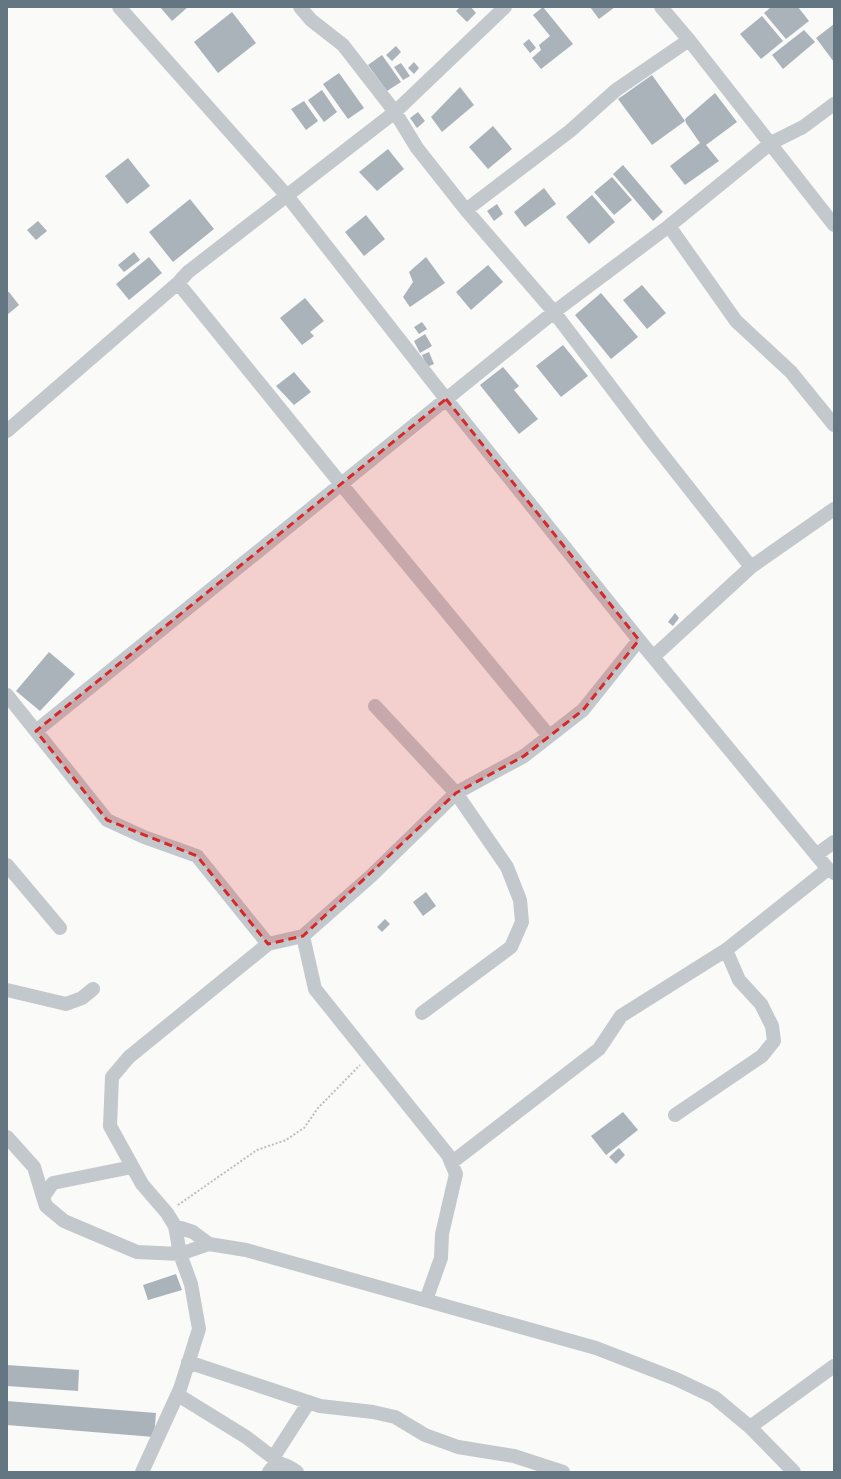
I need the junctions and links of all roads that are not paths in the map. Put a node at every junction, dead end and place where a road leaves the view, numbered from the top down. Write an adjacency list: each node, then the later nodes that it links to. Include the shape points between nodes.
1 (119, 7): 9 (street)
2 (300, 7): 7 (street, via 311,20 343,45)
3 (505, 7): 7 (street)
4 (661, 7): 5 (street)
5 (689, 40): 8 (street); 10 (street, via 616,90 570,131)
6 (834, 104): 8 (street, via 803,127)
7 (395, 112): 9 (street); 10 (street, via 417,148)
8 (771, 143): 11 (street); 12 (street)
9 (288, 197): 13 (street, via 188,272); 15 (street)
10 (466, 210): 14 (street)
11 (834, 225)
12 (669, 226): 14 (street); 16 (street, via 736,321 791,372)
13 (178, 283): 17 (street); 18 (street)
14 (554, 312): 15 (street); 20 (street)
15 (446, 399): 18 (street); 21 (street)
16 (834, 425)
17 (7, 431)
18 (341, 484): 25 (street); 26 (street)
19 (834, 509): 20 (street)
20 (751, 567): 22 (street)
21 (638, 640): 22 (street); 26 (street, via 583,710)
22 (653, 657): 29 (street)
23 (7, 695): 25 (street)
24 (375, 706): 27 (street)
25 (36, 731): 34 (street, via 107,820 144,837 198,856)
26 (549, 736): 27 (street, via 524,756)
27 (456, 793): 33 (street, via 371,876); 38 (street, via 507,867 520,900 522,922 511,947)
28 (834, 842): 29 (street)
29 (816, 854): 31 (street)
30 (7, 865): 32 (street)
31 (831, 871): 35 (street)
32 (60, 928)
33 (303, 936): 34 (street); 41 (street, via 315,989 448,1155)
34 (268, 944): 42 (street, via 129,1057 112,1078 110,1126)
35 (726, 950): 39 (street, via 739,980 761,1004 772,1026 774,1041 762,1056); 41 (street, via 621,1016 599,1049)
36 (92, 989): 37 (street, via 82,998 66,1004)
37 (7, 990)
38 (422, 1013)
39 (675, 1115)
40 (7, 1137): 43 (street, via 34,1167)
41 (451, 1163): 47 (street, via 456,1174 442,1234 441,1258)
42 (132, 1167): 43 (street, via 52,1183); 44 (street)
43 (43, 1196): 46 (street, via 46,1206 64,1221 137,1252)
44 (175, 1226): 45 (street, via 193,1232); 46 (street)
45 (209, 1244): 46 (street); 47 (street, via 246,1250)
46 (180, 1254): 48 (street, via 191,1284 199,1329)
47 (426, 1300): 52 (street, via 596,1348 669,1376 714,1397)
48 (188, 1362): 50 (street); 51 (street)
49 (834, 1366): 52 (street)
50 (178, 1395): 53 (street, via 246,1437); 54 (street)
51 (309, 1402): 53 (street); 56 (street, via 320,1406 395,1417 425,1435 458,1446 514,1456)
52 (750, 1427): 57 (street)
53 (274, 1464): 55 (street, via 286,1464)
54 (142, 1472)
55 (297, 1472)
56 (563, 1472)
57 (794, 1472)

